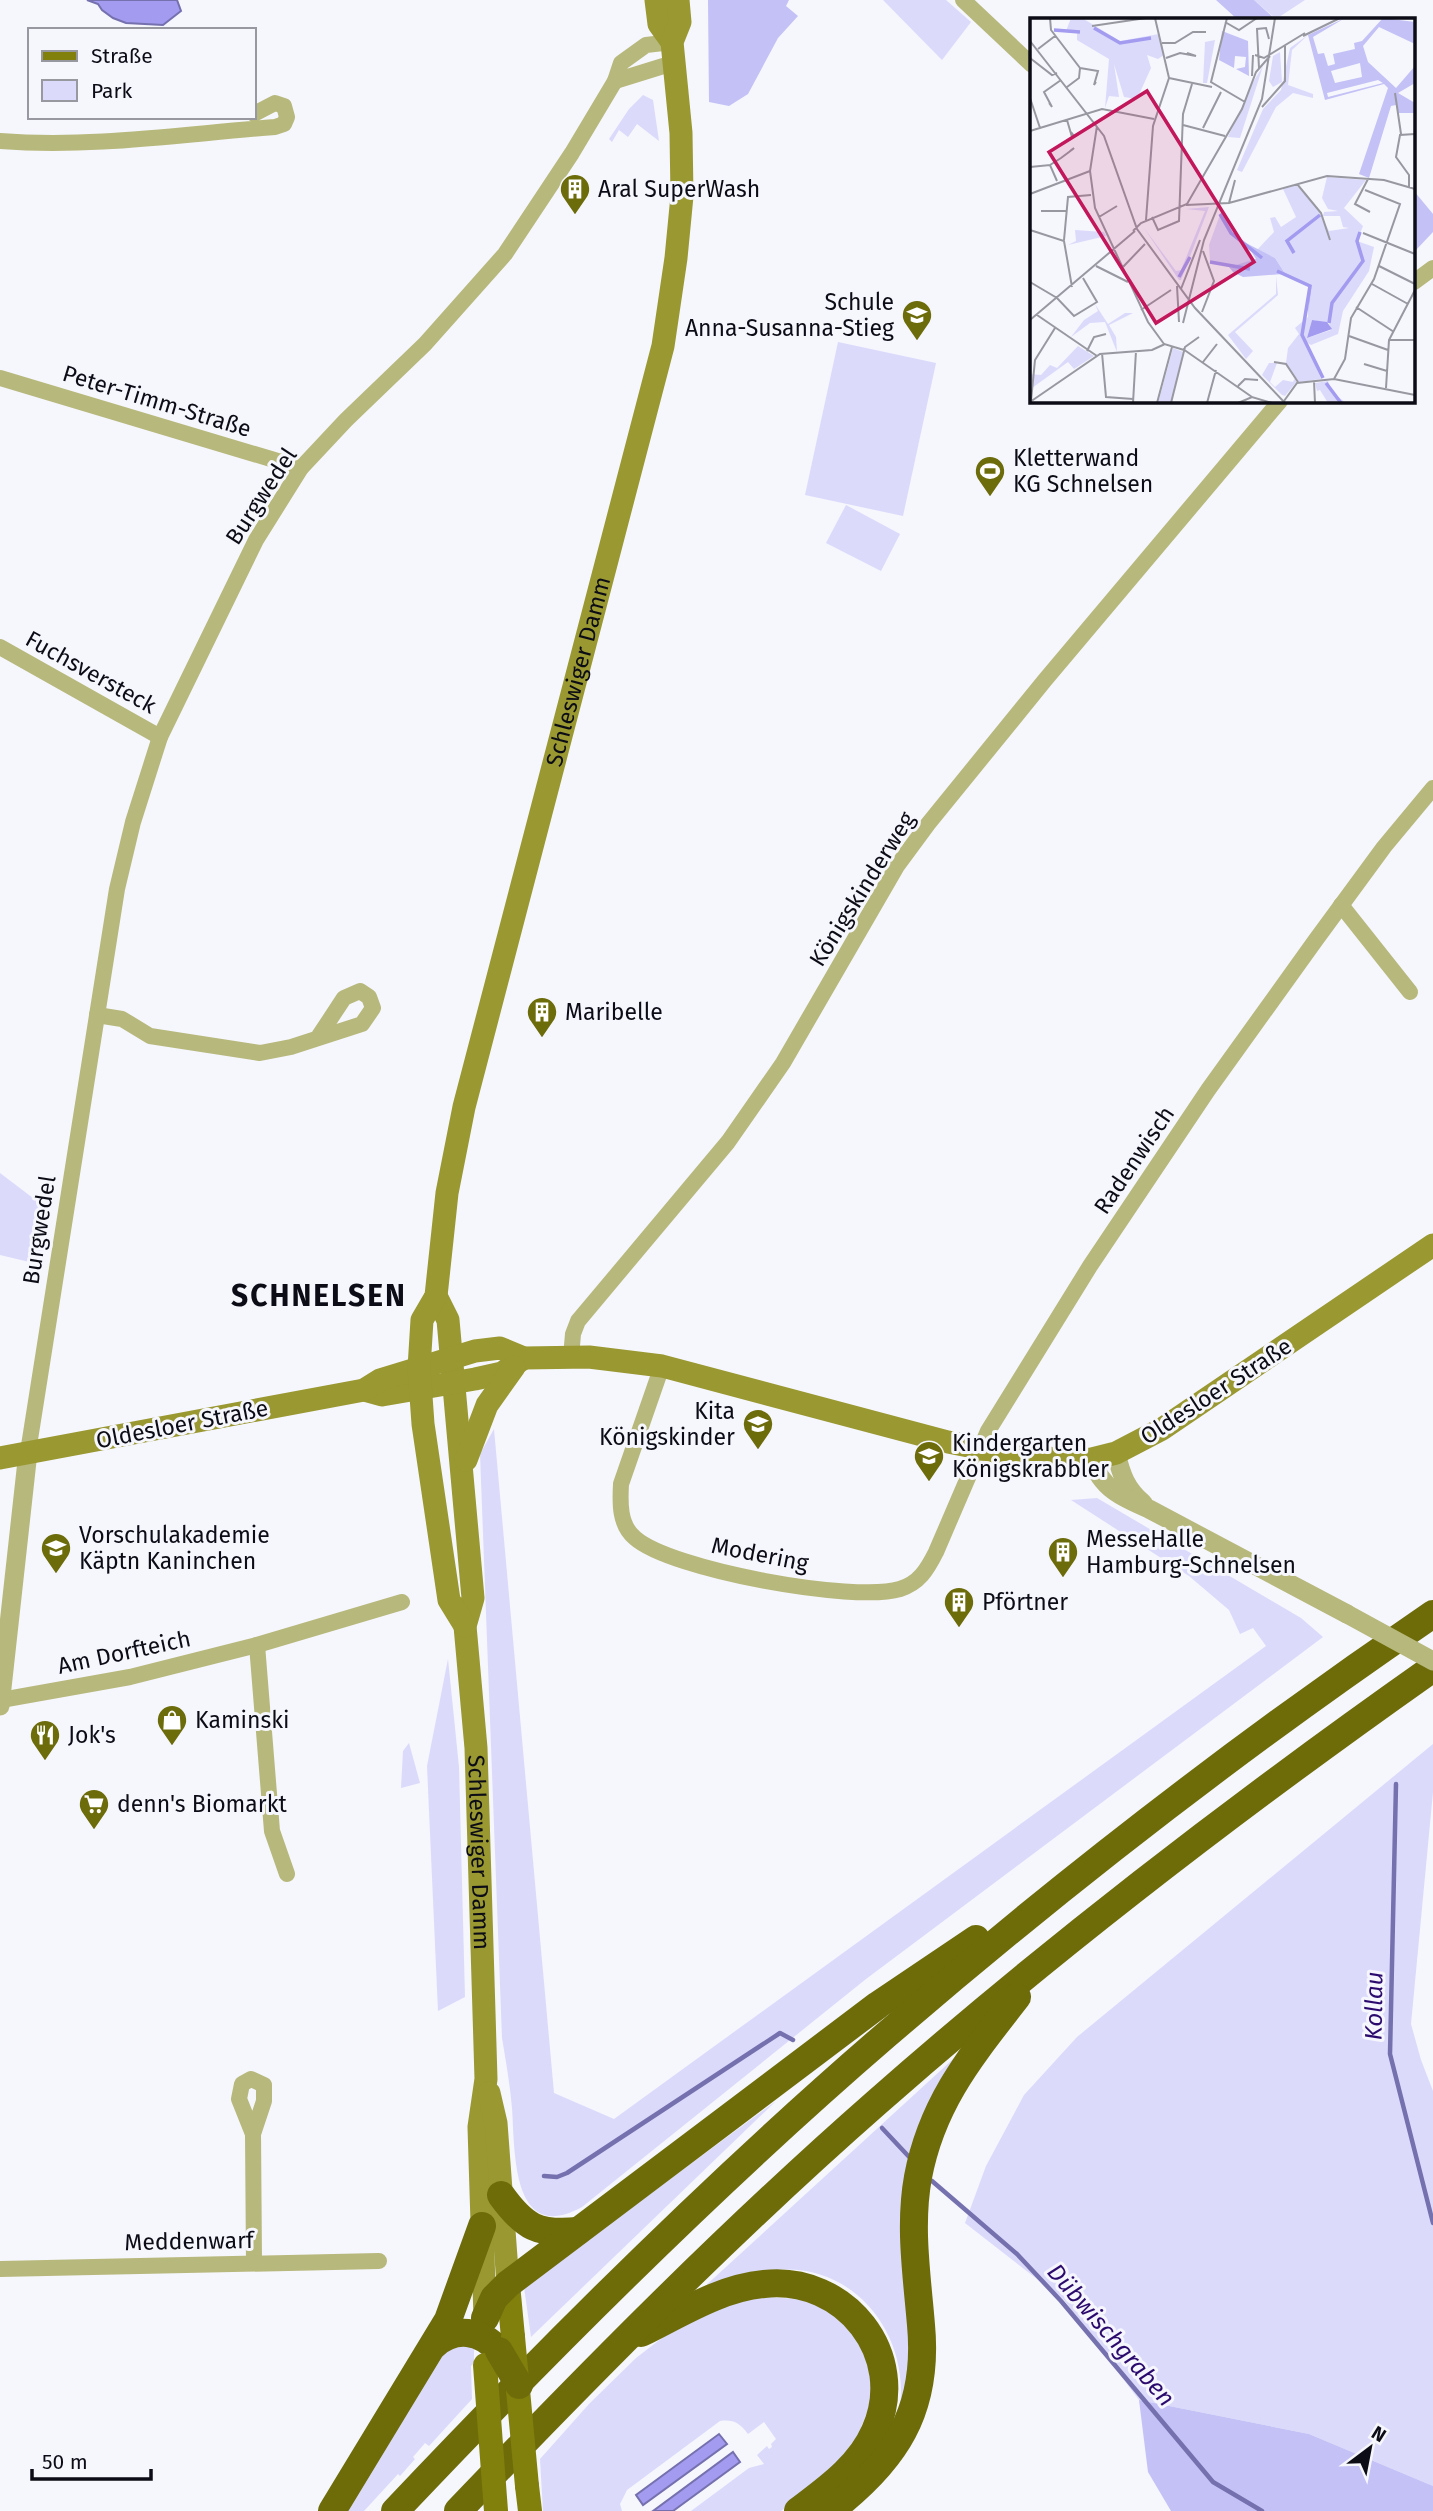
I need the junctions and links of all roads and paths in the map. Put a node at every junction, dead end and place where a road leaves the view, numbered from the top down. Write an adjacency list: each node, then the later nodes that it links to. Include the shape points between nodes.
1 (656, 0): 4 (main road, Schleswiger Damm, via 659,23)
2 (678, 0): 4 (main road, Schleswiger Damm, via 680,22)
3 (963, 0): 5 (street)
4 (673, 53): 6 (street); 6 (street, Burgwedel, via 646,45 621,63); 24 (main road, Schleswiger Damm, via 682,197 663,346 464,1107 447,1193)
5 (1030, 63)
6 (615, 81): 15 (street, Burgwedel, via 531,217 482,282)
7 (256, 113): 9 (street, via 275,103 284,106 287,117 275,127)
8 (245, 119): 9 (street)
9 (225, 131): 10 (street, via 88,143)
10 (0, 141)
11 (1433, 268): 12 (street)
12 (1416, 281)
13 (0, 378): 15 (street, Peter-Timm-Straße)
14 (1279, 402): 25 (street, Königskinderweg, via 928,824 895,870 783,1063 728,1142 578,1321)
15 (301, 468): 17 (street, Burgwedel, via 256,540)
16 (0, 647): 17 (street, Fuchsversteck)
17 (160, 737): 21 (street, Burgwedel, via 117,889)
18 (1433, 788): 19 (street, Radenwisch)
19 (1341, 905): 20 (street); 31 (street, Radenwisch, via 1102,1249)
20 (1410, 992)
21 (97, 1015): 22 (street, via 122,1019 150,1036 260,1053); 32 (street, Burgwedel)
22 (319, 1036)
23 (1433, 1245): 33 (main road, Oldesloer Straße, via 1162,1429)
24 (436, 1296): 26 (main road, Schleswiger Damm, via 448,1320); 29 (main road, Schleswiger Damm, via 422,1320)
25 (571, 1357): 27 (main road, Oldesloer Straße); 28 (main road, Oldesloer Straße)
26 (452, 1358): 27 (main road, Oldesloer Straße, via 500,1348); 29 (main road, Oldesloer Straße); 30 (main road, Schleswiger Damm)
27 (520, 1361): 30 (main road, Oldesloer Straße, via 502,1373); 36 (main road, via 487,1405)
28 (662, 1366): 31 (main road, Oldesloer Straße); 31 (street, Modering, via 621,1483 623,1521 647,1546 715,1571 865,1592 906,1587 928,1567)
29 (420, 1378): 30 (main road, Oldesloer Straße); 32 (main road, Oldesloer Straße, via 382,1395 364,1390); 40 (main road, Schleswiger Damm, via 449,1600)
30 (454, 1383): 36 (main road, Schleswiger Damm)
31 (979, 1450): 35 (main road, Oldesloer Straße)
32 (28, 1452): 34 (main road, Oldesloer Straße); 44 (street)
33 (1115, 1453): 35 (main road, Oldesloer Straße); 37 (street, via 1128,1489)
34 (0, 1458)
35 (1091, 1460): 37 (street, via 1105,1485)
36 (463, 1469): 40 (main road, Schleswiger Damm, via 473,1598)
37 (1149, 1509): 42 (street, bridge)
38 (402, 1602): 41 (street, Am Dorfteich)
39 (1433, 1614): 47 (highway, via 1211,1772)
40 (465, 1626): 49 (main road, Schleswiger Damm, via 476,1748)
41 (257, 1645): 44 (street, Am Dorfteich, via 130,1677); 46 (street, via 272,1831)
42 (1433, 1661)
43 (1433, 1668): 48 (highway, via 1285,1773)
44 (1, 1700): 45 (street)
45 (0, 1706)
46 (287, 1874)
47 (1039, 1906): 53 (highway, via 974,1940 878,2004); 63 (highway, via 885,2035 742,2164 583,2317)
48 (1054, 1951): 60 (highway, via 874,2105); 68 (highway, via 961,2069 937,2112 914,2200 923,2347 916,2398 890,2455)
49 (486, 2080): 51 (main road, Schleswiger Damm, via 496,2123); 52 (main road, Schleswiger Damm, via 479,2127)
50 (253, 2134): 55 (street)
51 (501, 2195): 53 (highway, via 532,2227 551,2233); 57 (main road, Schleswiger Damm)
52 (482, 2226): 58 (main road, Schleswiger Damm); 59 (highway, via 459,2295)
53 (578, 2231): 57 (highway)
54 (379, 2261): 55 (street, Meddenwarf)
55 (254, 2262): 56 (street, Meddenwarf)
56 (0, 2269)
57 (508, 2284): 58 (highway, via 494,2298)
58 (494, 2342): 59 (highway, via 460,2332); 61 (highway, bridge); 65 (main road, Schleswiger Damm, bridge)
59 (434, 2345): 62 (highway)
60 (617, 2345): 64 (highway); 67 (highway, via 718,2296 766,2283 817,2291 849,2311 873,2341 883,2367 882,2411 874,2434 849,2469)
61 (519, 2385): 66 (main road, bridge)
62 (332, 2511)
63 (395, 2511)
64 (458, 2511)
65 (496, 2511)
66 (530, 2511)
67 (798, 2511)
68 (830, 2511)

